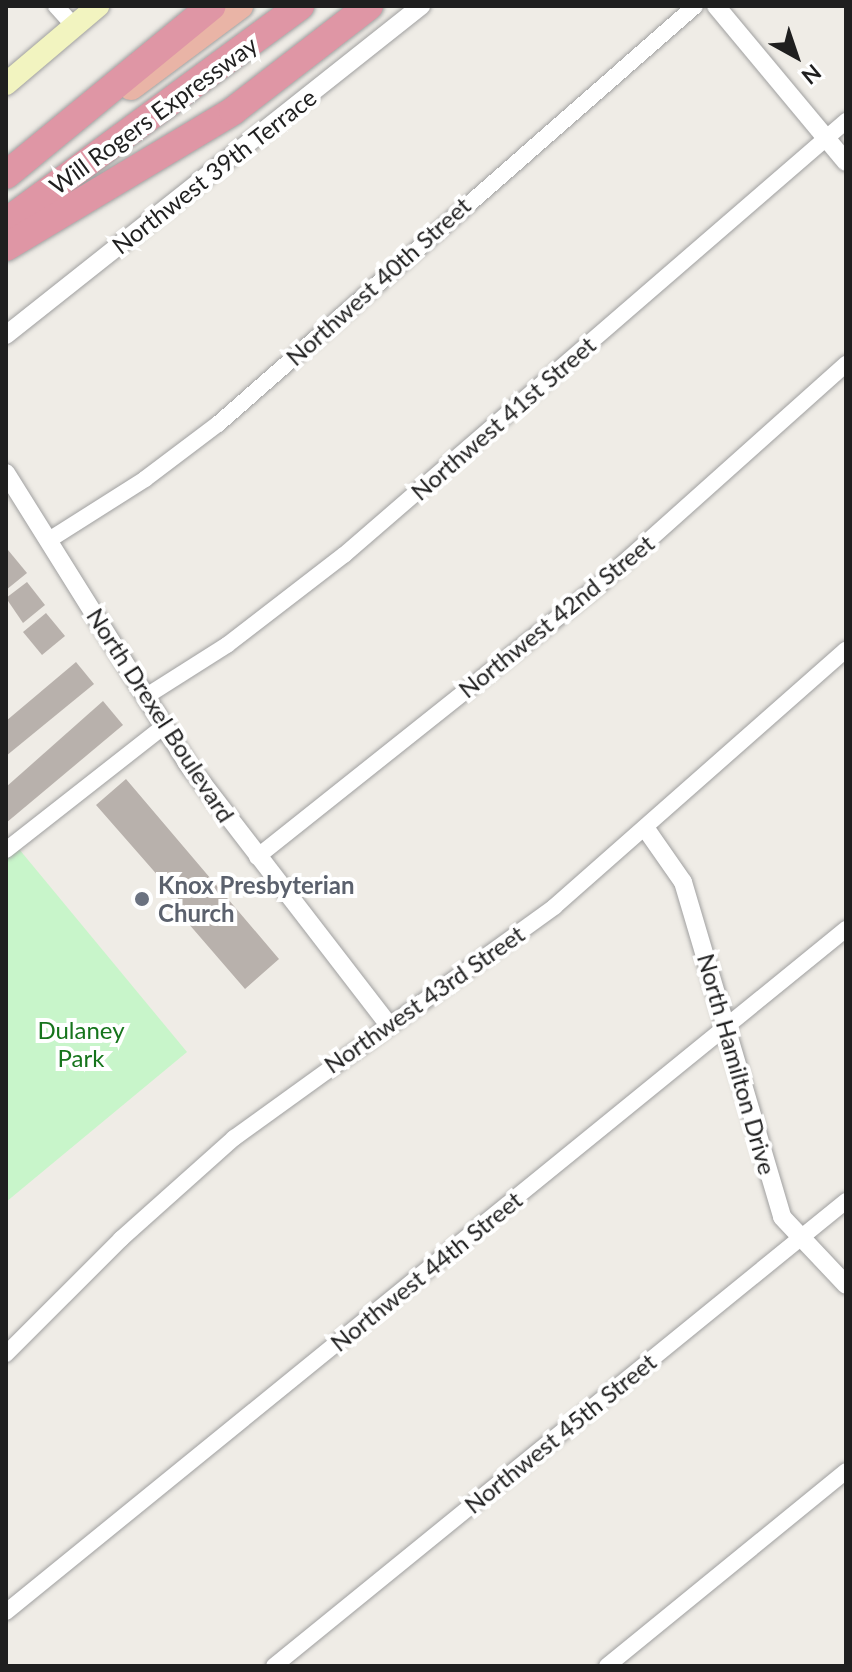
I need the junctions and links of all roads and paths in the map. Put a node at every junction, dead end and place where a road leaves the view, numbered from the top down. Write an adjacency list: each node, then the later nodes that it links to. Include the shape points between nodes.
1 (56, 6): 10 (street)
2 (98, 6): 10 (main road)
3 (212, 6): 14 (highway, Will Rogers Expressway)
4 (240, 6): 14 (highway)
5 (300, 6): 18 (highway, Will Rogers Expressway)
6 (369, 6): 17 (highway, via 257,95)
7 (421, 6): 21 (street, Northwest 39th Terrace)
8 (695, 6): 24 (street, Northwest 40th Street, via 218,424 145,479)
9 (716, 6): 13 (street)
10 (74, 26): 11 (main road)
11 (6, 84)
12 (846, 121): 13 (street, Northwest 41st Street)
13 (826, 138): 15 (street); 26 (street, Northwest 41st Street, via 344,555 227,645)
14 (36, 153): 16 (highway, Will Rogers Expressway)
15 (846, 162)
16 (6, 175)
17 (91, 200): 19 (highway); 20 (highway)
18 (6, 222)
19 (6, 247)
20 (6, 259)
21 (6, 335)
22 (846, 364): 30 (street, Northwest 42nd Street, via 601,583)
23 (6, 473): 24 (street, North Drexel Boulevard)
24 (49, 540): 26 (street, North Drexel Boulevard)
25 (846, 650): 28 (street, Northwest 43rd Street, via 772,710)
26 (145, 697): 27 (street, North Drexel Boulevard)
27 (164, 726): 29 (street); 30 (street, North Drexel Boulevard)
28 (646, 829): 32 (street, Northwest 43rd Street, via 529,926); 33 (street, North Hamilton Drive, via 683,882)
29 (6, 850)
30 (257, 857): 32 (street, North Drexel Boulevard)
31 (846, 929): 33 (street, Northwest 44th Street)
32 (388, 1024): 37 (street, Northwest 43rd Street, via 196,1170)
33 (726, 1027): 35 (street, North Hamilton Drive, via 782,1217); 39 (street, Northwest 44th Street)
34 (846, 1201): 35 (street, Northwest 45th Street)
35 (799, 1239): 36 (street, North Hamilton Drive); 40 (street, Northwest 45th Street)
36 (846, 1285)
37 (6, 1354)
38 (846, 1471): 41 (street)
39 (6, 1612)
40 (274, 1666)
41 (607, 1666)

